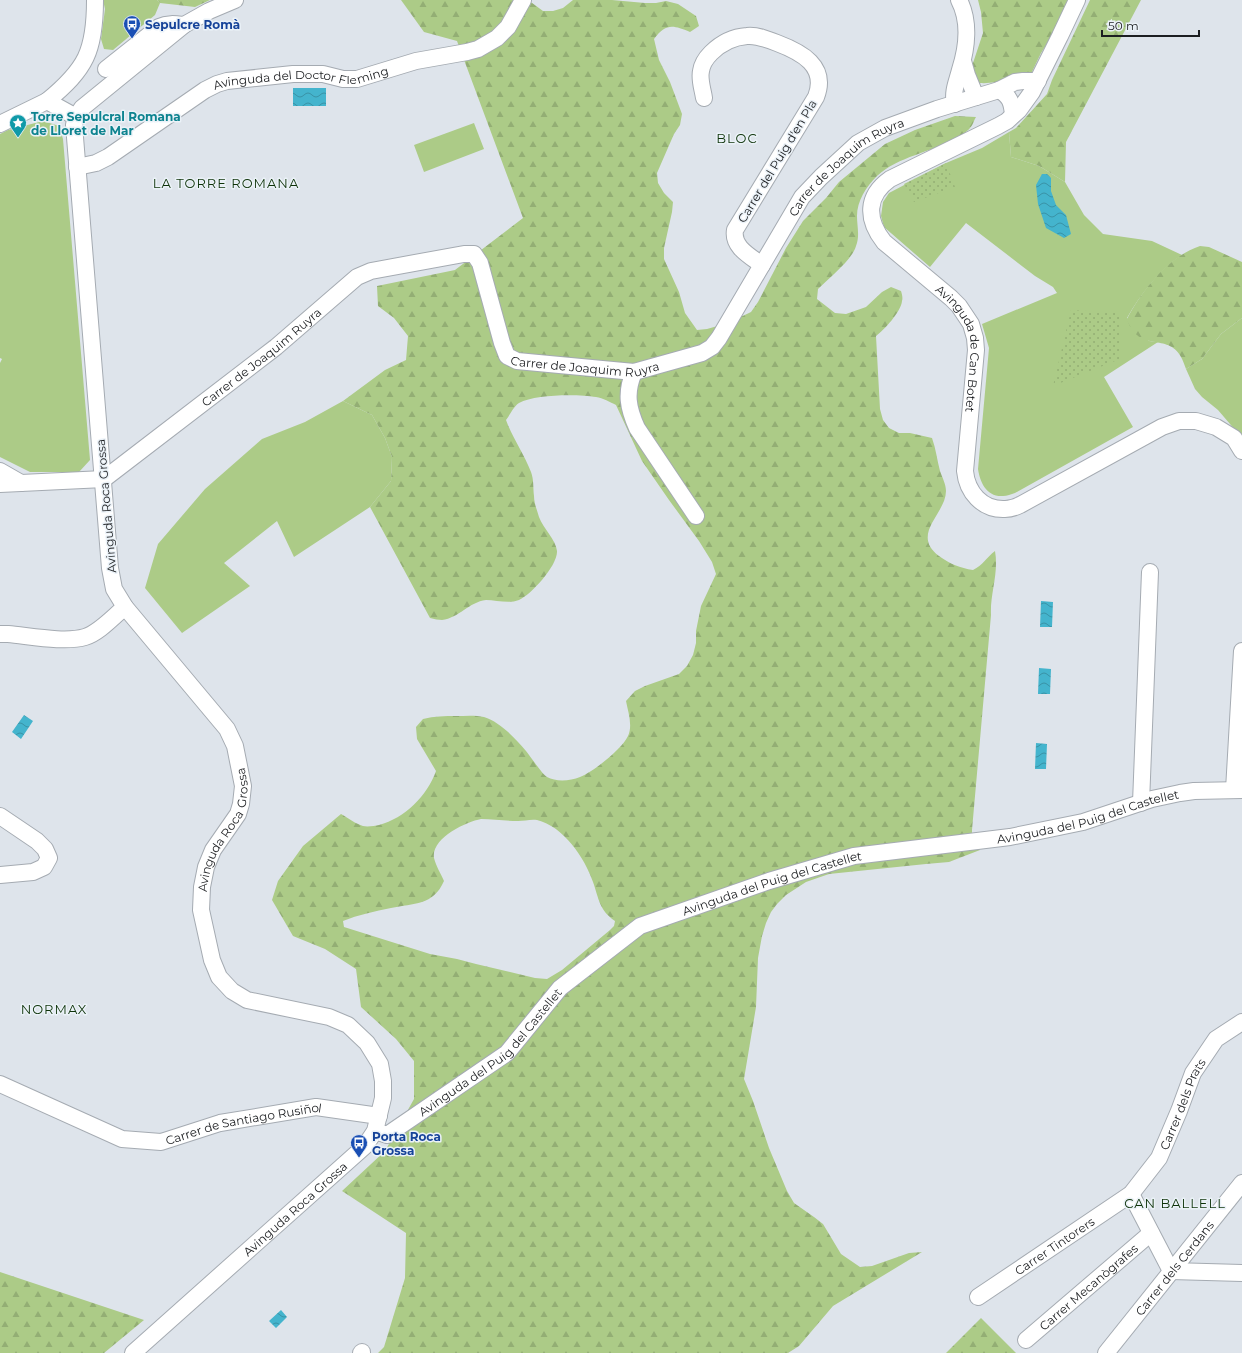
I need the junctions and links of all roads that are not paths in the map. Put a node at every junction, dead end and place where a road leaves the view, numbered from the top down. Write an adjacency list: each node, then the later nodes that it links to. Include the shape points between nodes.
1 (95, 0): 6 (street)
2 (235, 0): 8 (street, via 184,25 165,24 159,27)
3 (523, 0): 18 (street, Avinguda del Doctor Fleming, via 504,32 478,48 416,61 356,79 312,73 227,81 205,90 108,157 90,165)
4 (959, 0): 7 (street, via 966,27)
5 (1077, 0): 9 (street, Avinguda de Can Botet)
6 (90, 50): 8 (street); 13 (street, via 78,73)
7 (963, 61): 11 (street); 14 (street, via 953,96)
8 (111, 75): 16 (street)
9 (1035, 87): 10 (street, Carrer de Joaquim Ruyra, via 1023,80); 15 (street, Avinguda de Can Botet, via 1026,102)
10 (998, 90): 11 (street, Carrer de Joaquim Ruyra); 15 (street, via 1009,98)
11 (976, 97): 14 (street, Carrer de Joaquim Ruyra)
12 (704, 98): 19 (street, Carrer del Puig d'en Pla, via 701,70 705,61 717,47 734,38 756,36 794,49 813,64 817,74 819,89 816,97 735,230 734,240 737,244)
13 (47, 102): 16 (street); 17 (street)
14 (955, 104): 19 (street, Carrer de Joaquim Ruyra, via 885,128 854,147 802,197)
15 (1013, 115): 21 (street, Avinguda de Can Botet, via 974,139 890,179 882,185 872,202 872,223 884,242 951,298 971,324 976,350 965,471 966,480 974,496 989,507 998,509 1006,510 1020,505 1162,427 1179,421 1196,420 1216,426 1234,438)
16 (76, 117): 18 (street, Avinguda Roca Grossa, via 74,125)
17 (0, 124)
18 (77, 167): 23 (street, Avinguda Roca Grossa)
19 (762, 265): 20 (street, Carrer de Joaquim Ruyra, via 712,347 702,353)
20 (634, 372): 23 (street, Carrer de Joaquim Ruyra, via 517,360 507,356 480,262 474,254 372,271 357,277 276,347); 26 (street, via 628,395 637,428)
21 (1242, 451)
22 (0, 471): 24 (street)
23 (104, 479): 24 (street); 28 (street, Avinguda Roca Grossa, via 110,568 114,589)
24 (21, 483): 25 (street)
25 (0, 484)
26 (696, 516)
27 (1150, 572): 32 (street)
28 (125, 607): 29 (street, via 86,637 66,639); 37 (street, Avinguda Roca Grossa, via 227,729 235,746 243,786 241,804 238,814 213,850 206,866 202,887 201,910 212,960 219,977 232,991 247,1000 329,1017 348,1025 367,1043 380,1064 383,1098)
29 (0, 634)
30 (1242, 650): 31 (street)
31 (1238, 790): 32 (street, Avinguda del Puig del Castellet, via 1180,793)
32 (1141, 803): 37 (street, Avinguda del Puig del Castellet, via 1083,822 1010,837 854,856 769,880 640,926 560,988 507,1053 387,1135)
33 (0, 816): 34 (street, via 37,841 49,858 44,867 33,872)
34 (0, 875)
35 (1242, 1022): 39 (street, Carrer dels Prats, via 1216,1039 1193,1072 1159,1158)
36 (0, 1084): 37 (street, Carrer de Santiago Rusiñol, via 122,1139 161,1142 220,1123 316,1107)
37 (377, 1124): 45 (street, Avinguda Roca Grossa, via 366,1146)
38 (1241, 1186): 41 (street, Carrer dels Cerdans)
39 (1131, 1194): 40 (street); 43 (street, Carrer Tintorers)
40 (1151, 1233): 41 (street); 44 (street, Carrer Mecanògrafes)
41 (1171, 1271): 42 (street); 46 (street, Carrer dels Cerdans)
42 (1242, 1273)
43 (978, 1297)
44 (1026, 1340)
45 (133, 1353)
46 (1106, 1353)

